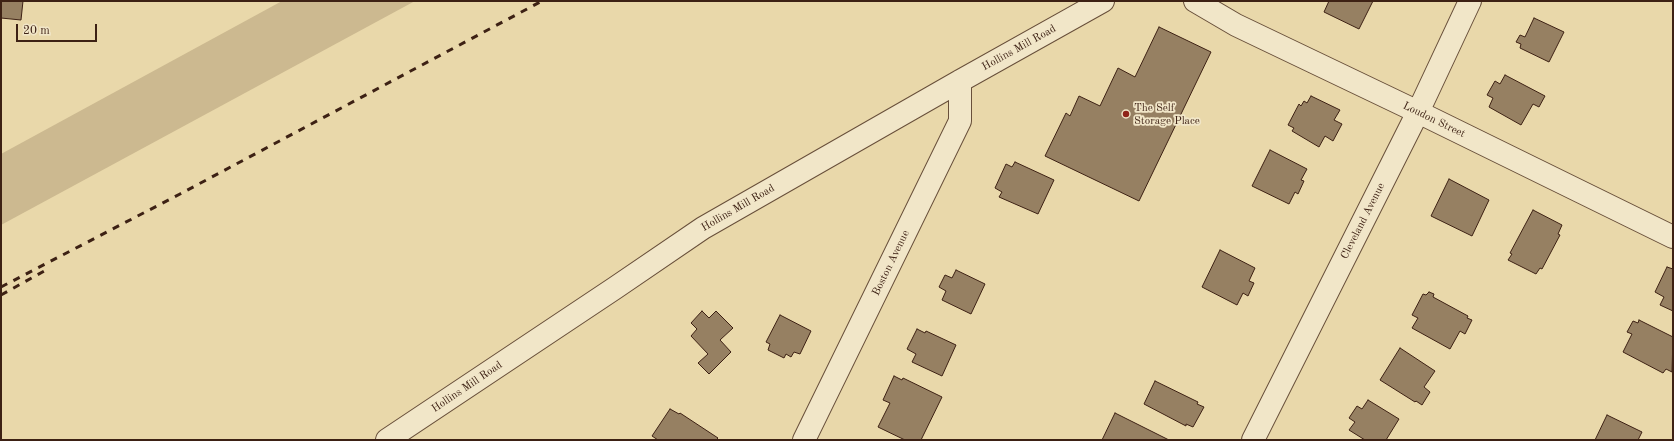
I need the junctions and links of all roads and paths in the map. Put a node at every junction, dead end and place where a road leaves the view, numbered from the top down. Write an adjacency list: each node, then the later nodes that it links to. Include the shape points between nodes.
1 (1103, 1): 4 (street, Hollins Mill Road)
2 (1195, 1): 5 (street, Loudon Street, via 1236,25)
3 (1470, 1): 5 (street, Cleveland Avenue)
4 (960, 81): 7 (street, Hollins Mill Road, via 703,228); 8 (street, Boston Avenue, via 960,121)
5 (1418, 112): 6 (street, Loudon Street); 9 (street, Cleveland Avenue)
6 (1673, 237)
7 (387, 440)
8 (804, 440)
9 (1253, 440)

